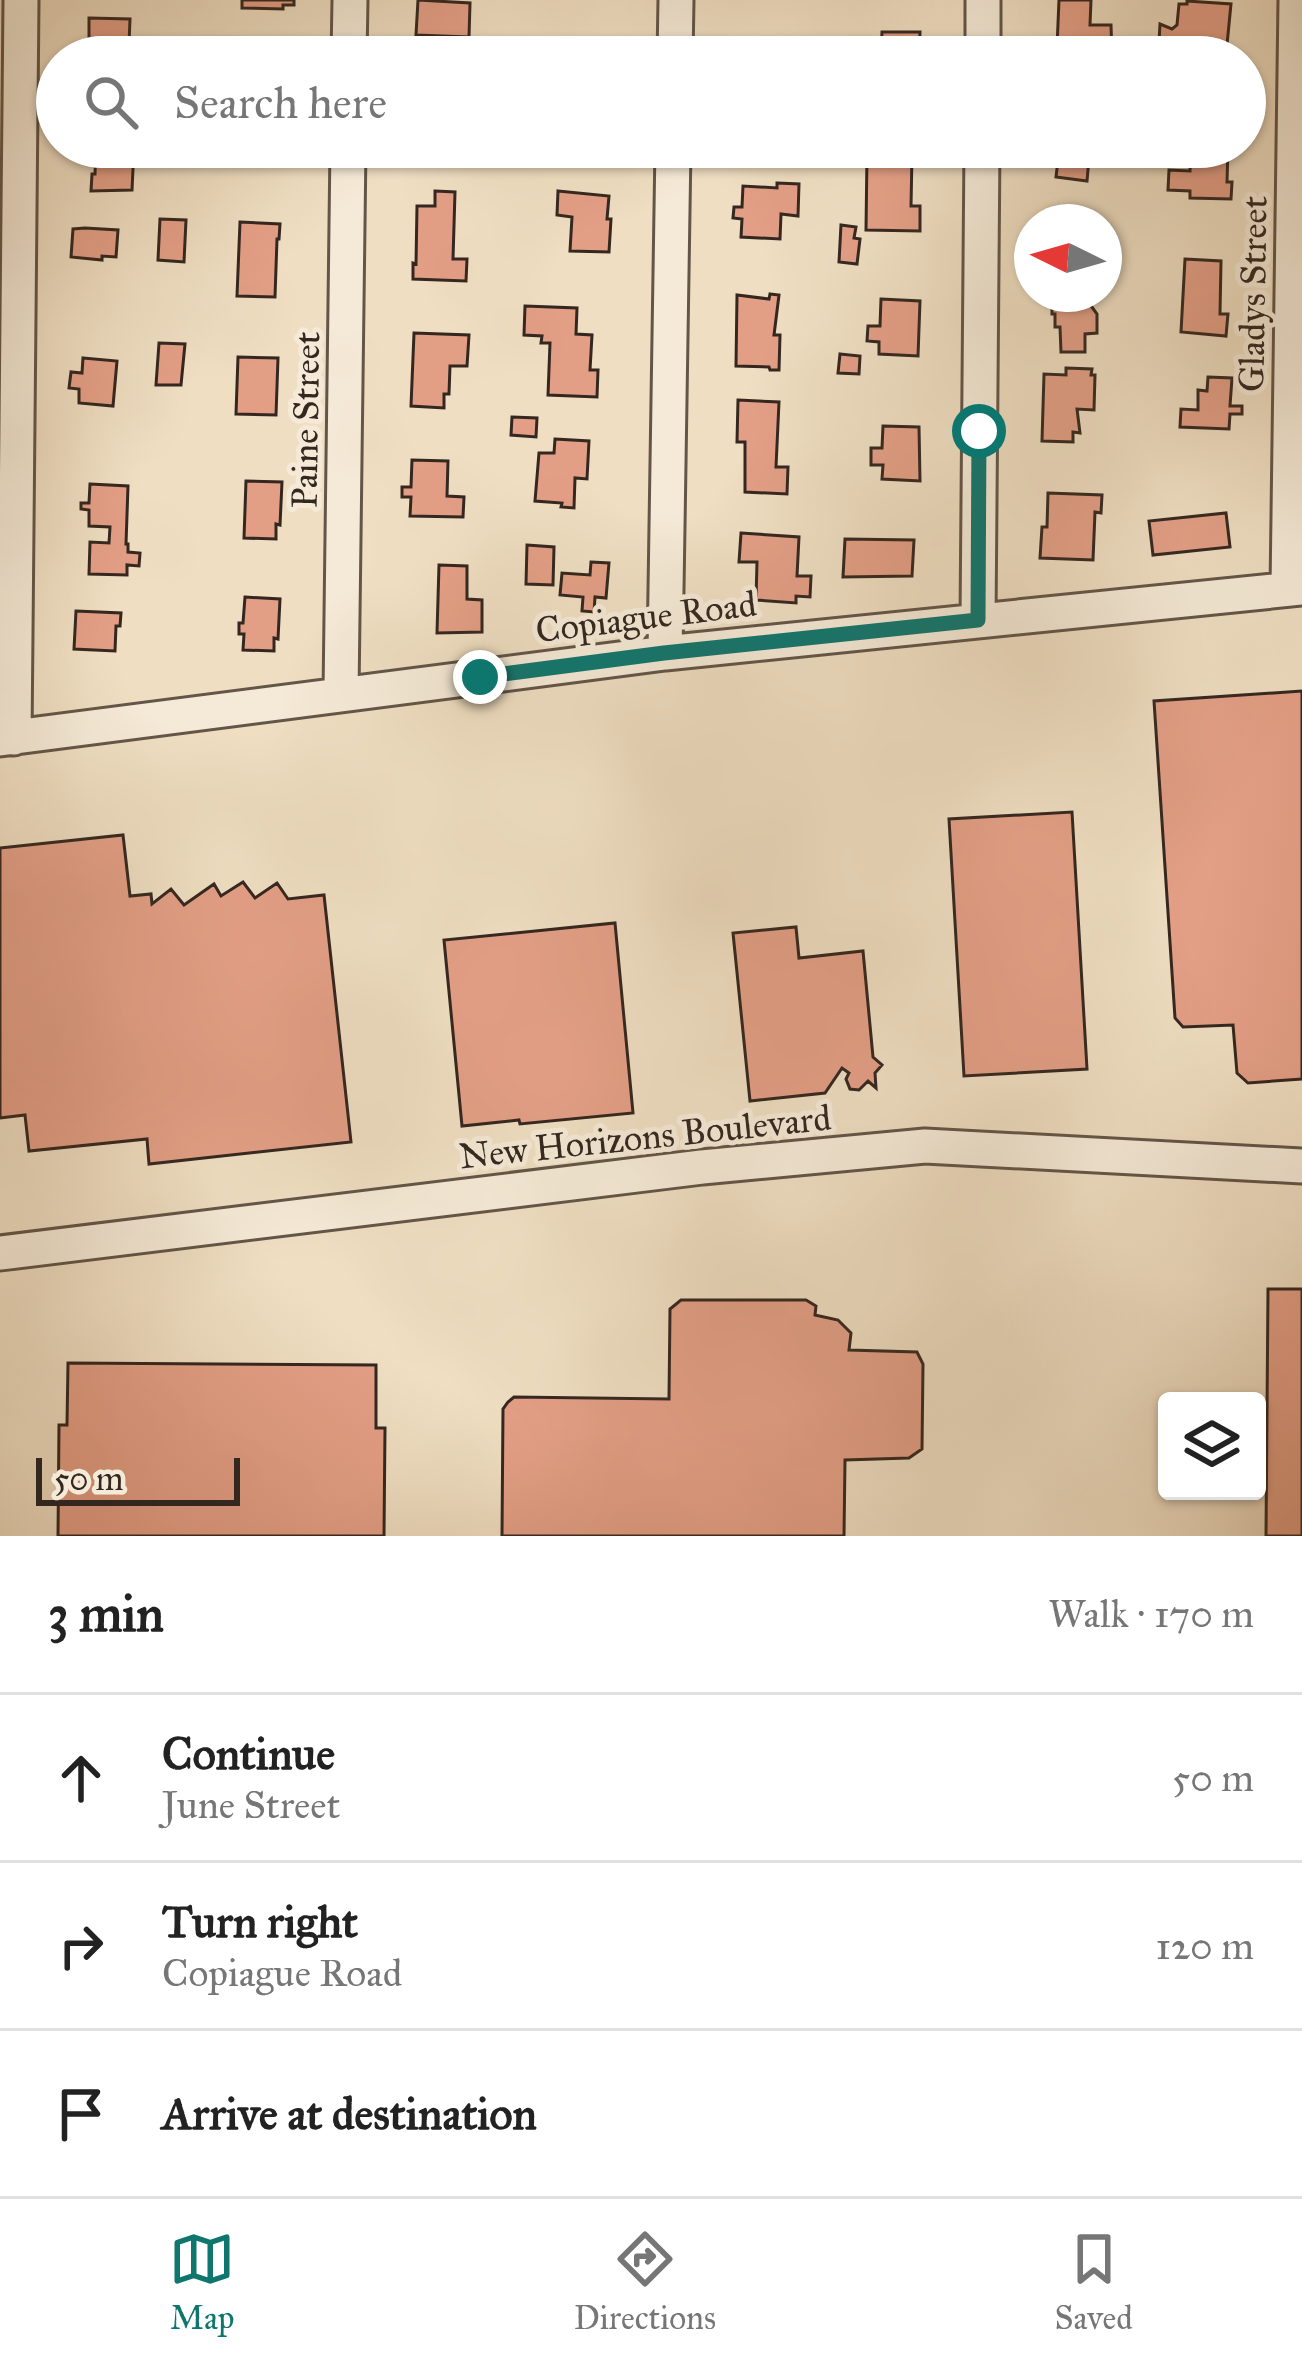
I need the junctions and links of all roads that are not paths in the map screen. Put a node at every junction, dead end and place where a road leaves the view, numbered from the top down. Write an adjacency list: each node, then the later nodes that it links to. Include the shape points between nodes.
1 (21, 0): 16 (street)
2 (350, 0): 6 (street)
3 (676, 0): 7 (street)
4 (983, 0): 8 (street)
5 (1296, 0): 12 (street, Gladys Street)
6 (350, 36)
7 (675, 36)
8 (983, 36)
9 (348, 168): 15 (street, Paine Street)
10 (673, 168): 14 (street)
11 (982, 168): 13 (street)
12 (1295, 588): 13 (street, Copiague Road)
13 (978, 620): 14 (street, Copiague Road)
14 (664, 653): 15 (street, Copiague Road)
15 (341, 694): 16 (street, Copiague Road)
16 (7, 738)
17 (1302, 1166): 18 (street, New Horizons Boulevard, via 925,1146)
18 (0, 1253)

